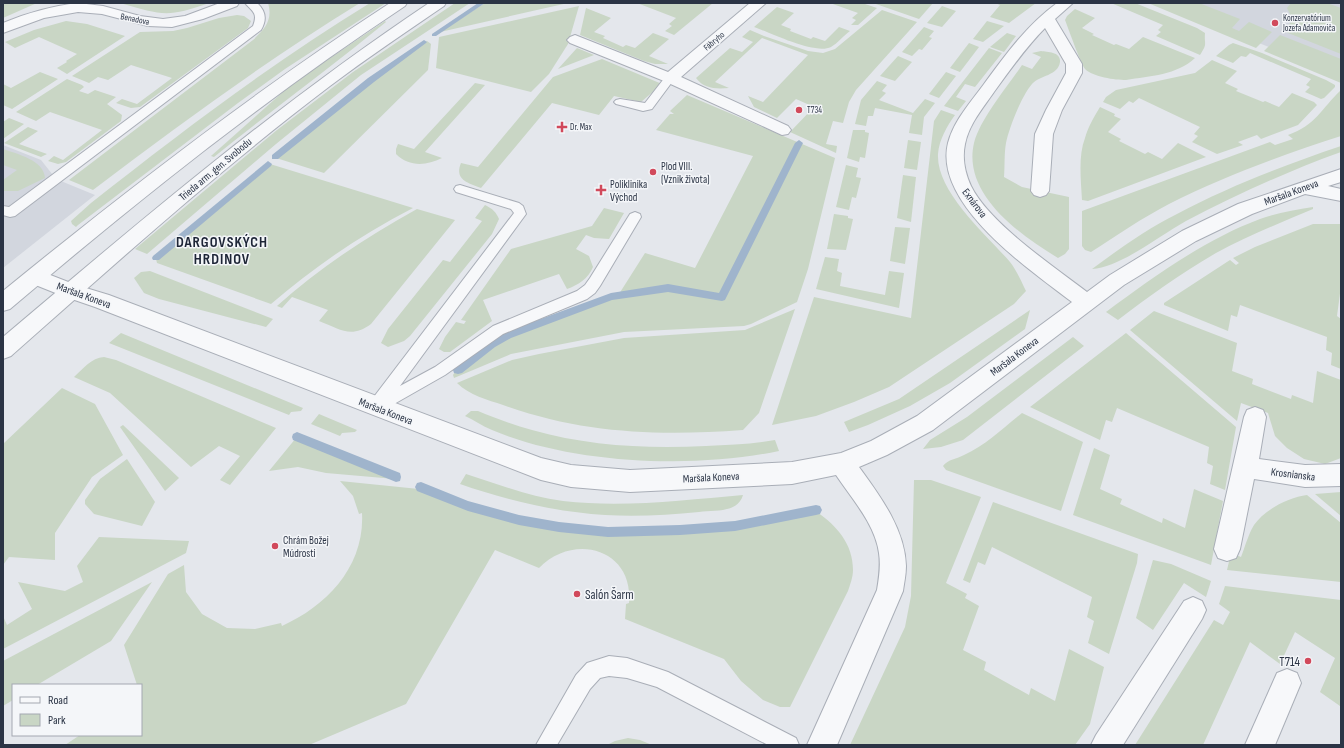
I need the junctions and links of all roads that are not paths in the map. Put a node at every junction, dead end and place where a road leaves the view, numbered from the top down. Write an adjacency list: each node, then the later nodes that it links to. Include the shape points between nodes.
1 (232, 3): 8 (street, Benadova, via 176,22 150,23 102,10 71,9 32,17)
2 (250, 3): 18 (lane, via 260,13 261,21 257,28 10,213)
3 (400, 3): 20 (street, via 298,71 230,121)
4 (440, 3): 21 (street, Trieda arm. gen. Svobodu, via 347,66 258,133)
5 (759, 3): 10 (street, Fábryho)
6 (1066, 3): 7 (street, Exnárova)
7 (1047, 18): 16 (street, via 1074,64 1074,73 1044,134); 22 (street, Exnárova, via 1008,62 966,120 955,152 956,169 963,188 993,226)
8 (3, 29)
9 (575, 40): 10 (street)
10 (670, 78): 11 (lane, via 648,107); 12 (street)
11 (620, 102)
12 (782, 130)
13 (1341, 175): 14 (street, Maršala Koneva)
14 (1302, 188): 17 (street); 22 (street, Maršala Koneva, via 1245,209 1189,236)
15 (460, 189): 25 (lane, via 515,206 520,214)
16 (1040, 191)
17 (1341, 195)
18 (3, 210)
19 (635, 217): 25 (lane, via 595,282 586,292 498,330 440,371)
20 (34, 277): 21 (street, Maršala Koneva); 23 (street)
21 (70, 291): 24 (street, Trieda arm. gen. Svobodu); 25 (street, Maršala Koneva)
22 (1086, 302): 27 (street, Maršala Koneva, via 925,423 878,448)
23 (3, 303)
24 (3, 350)
25 (375, 406): 27 (street, Maršala Koneva, via 541,469 571,476 630,481 792,474)
26 (1255, 417): 28 (street)
27 (842, 463): 35 (street, via 884,527 892,547 893,566 890,591)
28 (1245, 467): 29 (street, Krosnianska, via 1306,477); 30 (street)
29 (1341, 475)
30 (1228, 549)
31 (1193, 610): 36 (street)
32 (1287, 683): 37 (street)
33 (546, 745): 34 (lane, via 583,682 594,670 609,666 627,668 660,679)
34 (789, 745)
35 (822, 745)
36 (1106, 745)
37 (1260, 745)

